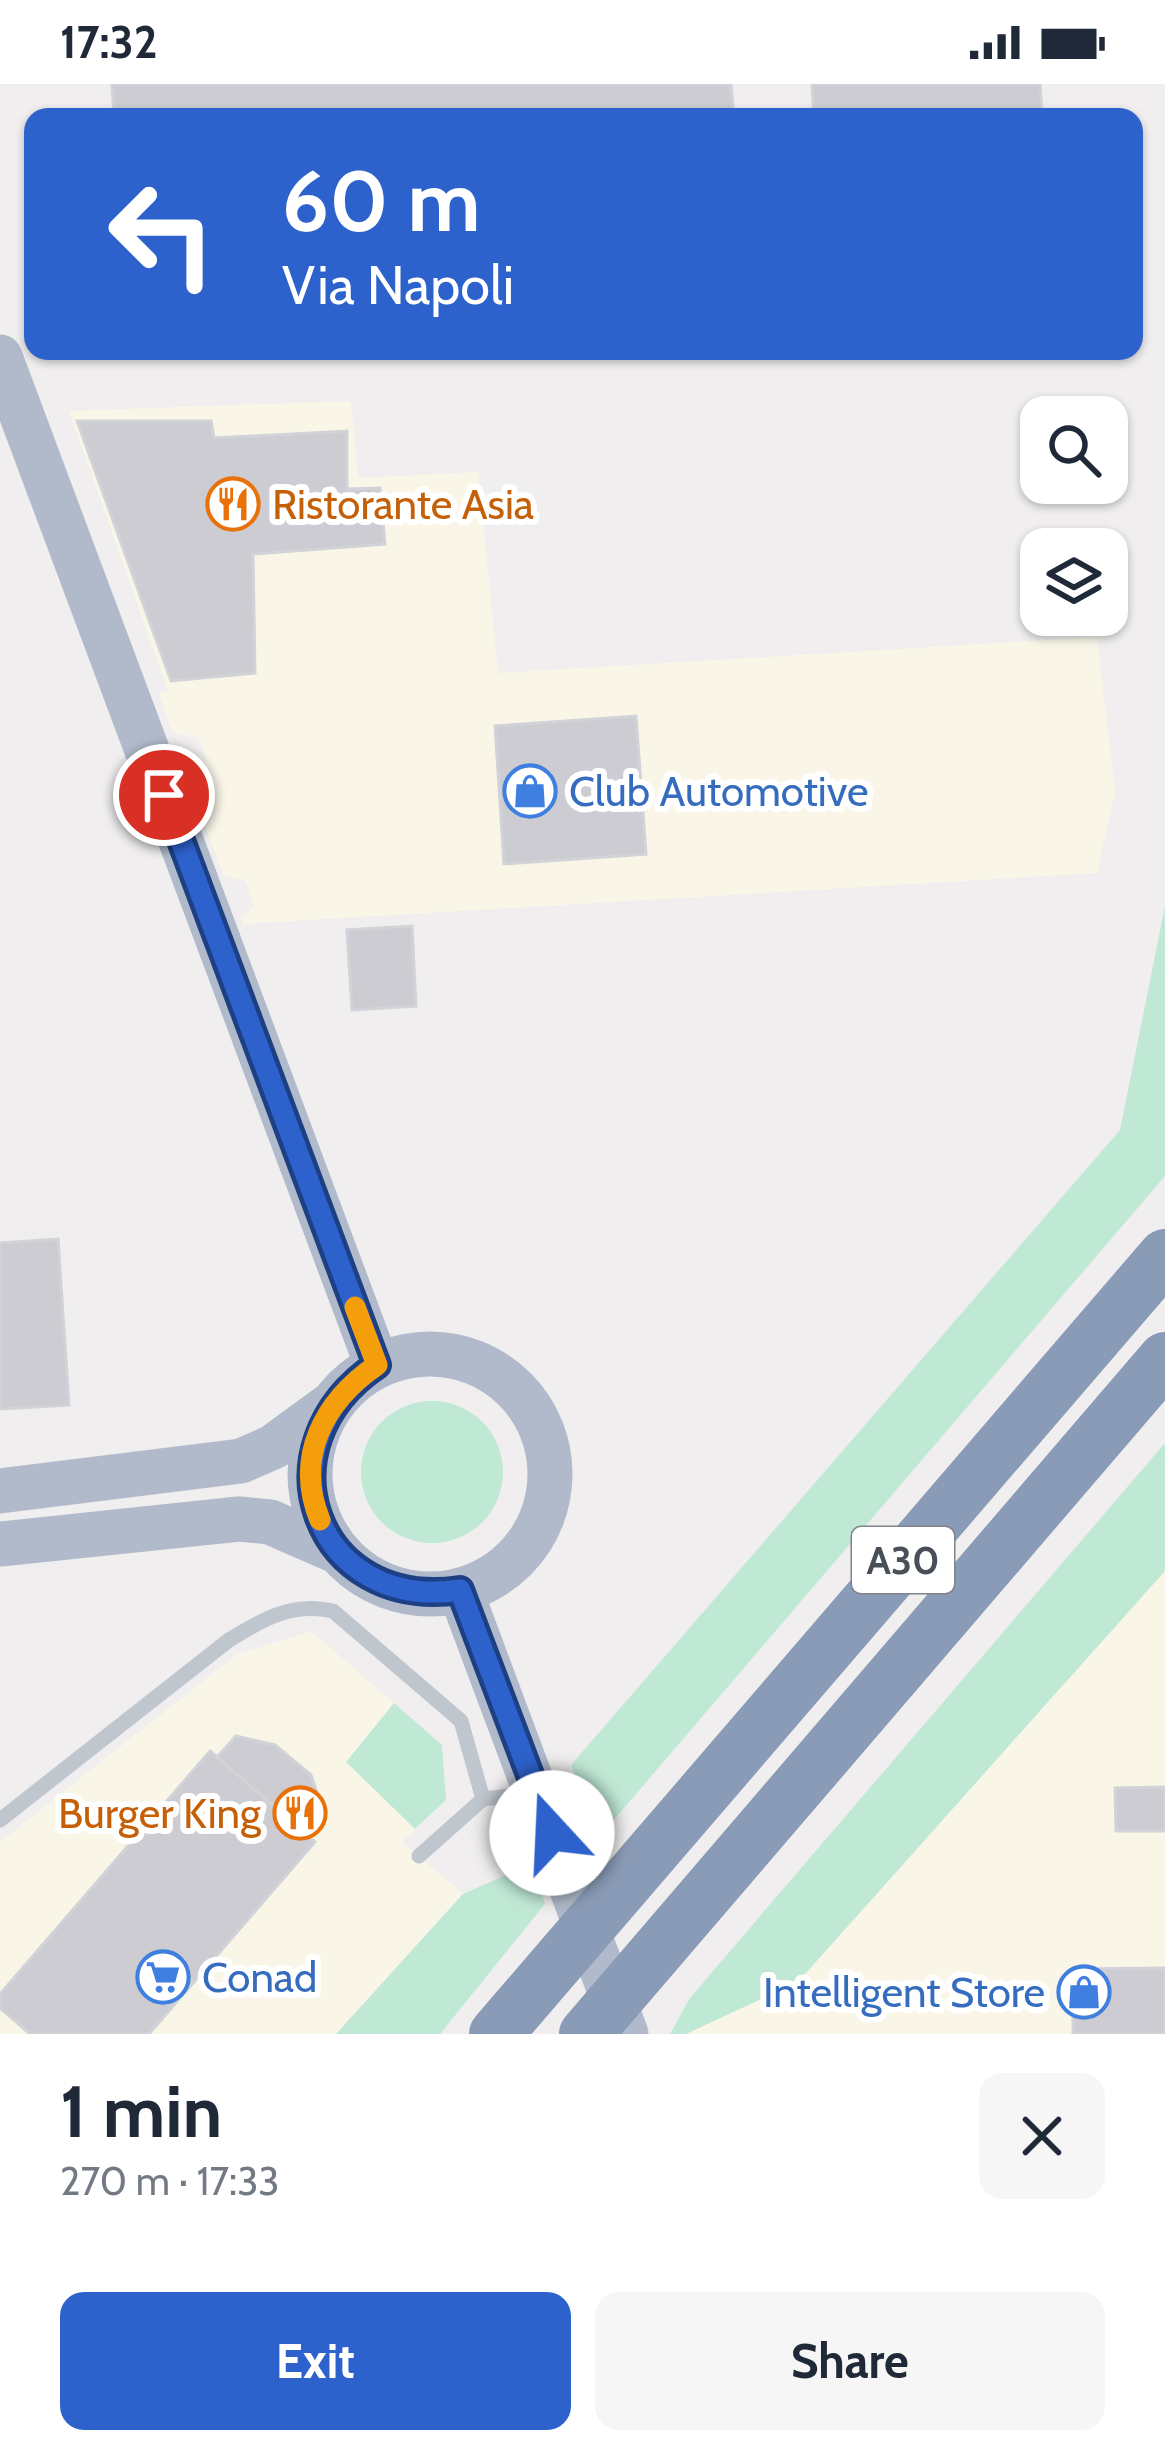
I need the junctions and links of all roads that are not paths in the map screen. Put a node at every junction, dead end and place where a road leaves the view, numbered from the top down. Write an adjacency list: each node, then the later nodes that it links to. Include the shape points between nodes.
1 (0, 357): 4 (main road)
2 (1165, 1256): 14 (highway, A30)
3 (1165, 1360): 15 (highway, A30)
4 (377, 1365): 5 (main road); 9 (main road, via 433,1353 488,1368 520,1395 543,1432 550,1460 542,1516 510,1564)
5 (332, 1404): 6 (main road, via 241,1460); 8 (main road, via 310,1480 314,1506)
6 (0, 1491)
7 (0, 1544): 8 (main road, via 239,1519 270,1522)
8 (339, 1552): 9 (main road, via 406,1592)
9 (460, 1590): 10 (main road)
10 (537, 1792): 11 (lane); 16 (main road)
11 (483, 1798): 12 (lane, via 461,1721 333,1611 313,1606 266,1617 229,1640); 13 (lane)
12 (0, 1820)
13 (419, 1856)
14 (496, 2034)
15 (586, 2034)
16 (626, 2034)

